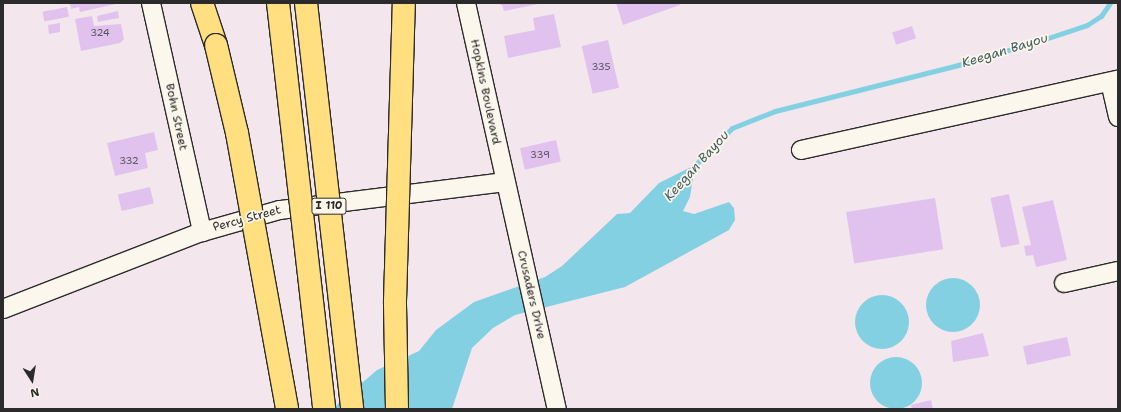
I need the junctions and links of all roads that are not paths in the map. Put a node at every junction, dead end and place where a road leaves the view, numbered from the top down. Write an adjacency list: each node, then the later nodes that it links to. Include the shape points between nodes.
1 (151, 3): 11 (street, Bohn Street)
2 (202, 3): 15 (highway, bridge, via 216,45 237,133)
3 (278, 3): 16 (highway, I 110, bridge)
4 (306, 3): 17 (highway, I 110, bridge)
5 (404, 3): 18 (highway, bridge, via 395,302)
6 (466, 3): 10 (street, Hopkins Boulevard)
7 (1114, 81): 8 (street); 9 (street)
8 (1118, 117)
9 (801, 150)
10 (504, 182): 11 (street, Percy Street, via 308,205); 19 (street, Crusaders Drive)
11 (202, 232): 14 (street, Percy Street)
12 (1118, 271): 13 (street)
13 (1064, 283)
14 (3, 309)
15 (287, 409)
16 (324, 409)
17 (352, 409)
18 (397, 409)
19 (558, 409)

